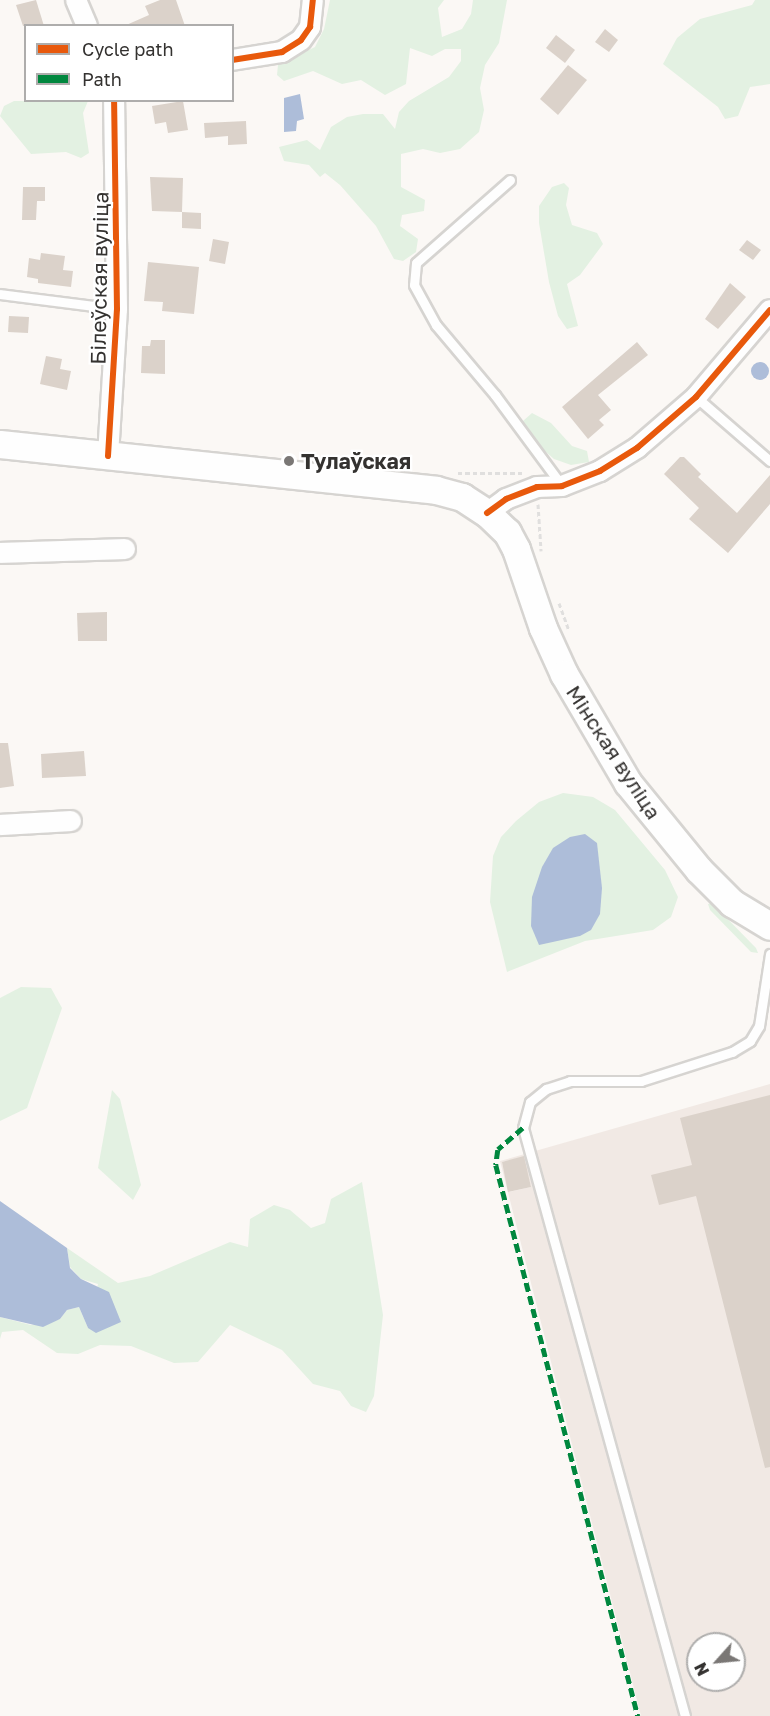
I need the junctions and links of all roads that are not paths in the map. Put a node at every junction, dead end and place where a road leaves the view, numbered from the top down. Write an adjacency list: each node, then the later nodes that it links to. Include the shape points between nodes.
1 (76, 0): 3 (street)
2 (313, 0): 4 (street, via 310,27 301,40 282,51)
3 (86, 24)
4 (234, 60)
5 (114, 102): 8 (street, Білеўская вуліца)
6 (510, 180): 14 (lane, via 416,263 414,285 436,325 495,395)
7 (0, 294): 8 (lane)
8 (117, 309): 12 (street, Білеўская вуліца)
9 (770, 310): 10 (street)
10 (696, 397): 13 (lane); 14 (street, via 637,448 600,471)
11 (0, 444): 12 (main road, Мінская вуліца)
12 (108, 456): 15 (main road, Мінская вуліца, via 436,490 462,497)
13 (770, 461)
14 (562, 486): 15 (street, via 537,487 506,499)
15 (487, 513): 20 (main road, Мінская вуліца, via 507,532 516,549 543,628 564,674 628,783 707,878 732,903)
16 (125, 549): 17 (street)
17 (0, 553)
18 (71, 821): 19 (street)
19 (0, 825)
20 (770, 926)
21 (770, 954): 22 (lane, via 759,1026 750,1041 732,1052 641,1081 570,1081 546,1089 530,1102 523,1128)
22 (685, 1716)

